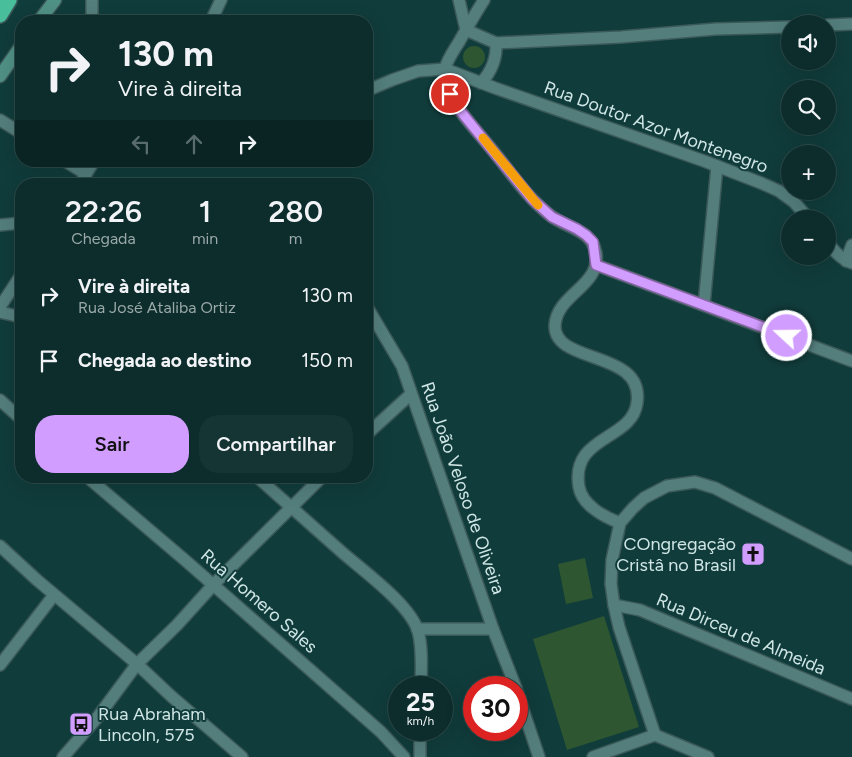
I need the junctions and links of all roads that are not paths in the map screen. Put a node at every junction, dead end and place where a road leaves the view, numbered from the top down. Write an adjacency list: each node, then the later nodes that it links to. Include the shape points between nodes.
1 (9, 0): 8 (highway)
2 (48, 0): 9 (main road)
3 (55, 0): 10 (main road)
4 (92, 0): 11 (street)
5 (221, 0): 12 (street)
6 (459, 0): 16 (street)
7 (484, 0): 16 (street)
8 (0, 15)
9 (42, 15)
10 (44, 15)
11 (92, 15)
12 (214, 15)
13 (852, 24): 14 (street)
14 (836, 25)
15 (781, 27): 17 (street)
16 (466, 30): 17 (street); 19 (street)
17 (496, 43): 21 (street, via 495,61)
18 (15, 55): 20 (main road)
19 (445, 69): 21 (street, Rua Doutor Azor Montenegro); 22 (street, via 418,71); 36 (street, via 450,94 462,113 538,205 593,242)
20 (0, 76)
21 (481, 83): 25 (street, Rua Doutor Azor Montenegro)
22 (373, 88)
23 (0, 120): 24 (street)
24 (15, 129)
25 (717, 166): 30 (street, Rua Doutor Azor Montenegro, via 779,191); 38 (street)
26 (72, 167): 28 (street)
27 (90, 167): 29 (street)
28 (82, 178)
29 (84, 178)
30 (801, 210)
31 (15, 224): 32 (street)
32 (0, 225)
33 (852, 245): 35 (street)
34 (836, 254): 35 (street)
35 (849, 262)
36 (596, 265): 38 (street); 52 (street, via 584,285 564,304 557,315 555,328 558,338 567,346 627,372 635,383 637,405 631,417 585,454 579,464 577,478 580,493 592,508)
37 (15, 284): 39 (street)
38 (704, 305): 43 (street)
39 (0, 307)
40 (0, 312): 41 (street)
41 (15, 316)
42 (373, 317): 44 (street, Rua João Veloso de Oliveira, via 402,366)
43 (852, 360)
44 (411, 394): 47 (street); 59 (street, Rua João Veloso de Oliveira)
45 (0, 400): 46 (street)
46 (15, 414)
47 (373, 429)
48 (94, 483): 55 (street, Rua Homero Sales)
49 (264, 483): 51 (street)
50 (316, 483): 51 (street)
51 (291, 507): 55 (street); 58 (street, via 396,600)
52 (620, 523): 54 (street, via 644,498 667,486 695,482 715,488); 57 (street, via 612,560)
53 (0, 546): 56 (street)
54 (852, 558)
55 (213, 585): 60 (street); 70 (street, Rua Homero Sales, via 381,732)
56 (54, 595): 60 (street); 61 (street)
57 (614, 605): 64 (street, Rua Dirceu de Almeida, via 640,610); 66 (street)
58 (417, 629): 59 (street); 62 (street)
59 (493, 629): 63 (street, Rua João Veloso de Oliveira)
60 (137, 664): 68 (street); 69 (street)
61 (0, 666)
62 (421, 676)
63 (511, 676)
64 (852, 699)
65 (528, 724): 72 (street, Rua João Veloso de Oliveira)
66 (655, 735): 73 (street); 74 (street)
67 (420, 741): 71 (street)
68 (68, 756)
69 (242, 757)
70 (404, 757)
71 (420, 757)
72 (539, 757)
73 (593, 757)
74 (708, 757)

